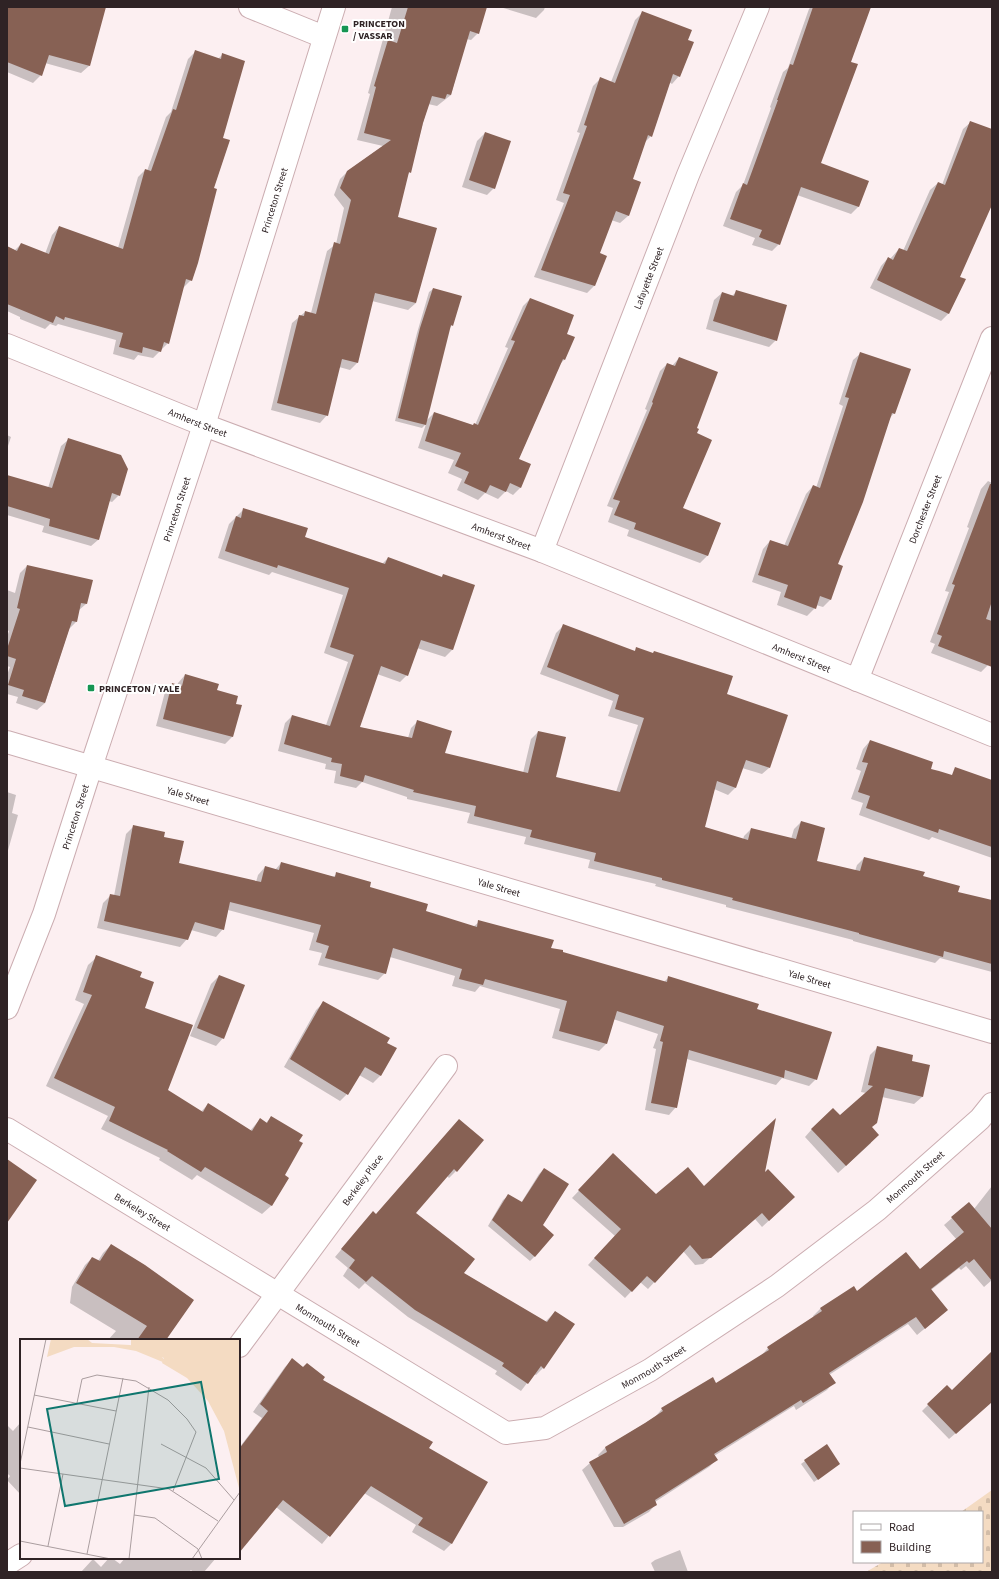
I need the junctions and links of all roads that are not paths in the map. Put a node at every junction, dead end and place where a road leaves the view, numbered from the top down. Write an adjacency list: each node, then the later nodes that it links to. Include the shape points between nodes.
1 (250, 7): 4 (street)
2 (334, 7): 4 (street, Princeton Street)
3 (758, 7): 8 (street, Lafayette Street, via 688,175)
4 (324, 37): 7 (street, Princeton Street)
5 (992, 338): 9 (street, Dorchester Street)
6 (7, 346): 7 (street, Amherst Street)
7 (204, 425): 8 (street, Amherst Street); 12 (street, Princeton Street)
8 (542, 551): 9 (street, Amherst Street)
9 (857, 680): 10 (street, Amherst Street)
10 (992, 735)
11 (7, 742): 12 (street, Yale Street)
12 (91, 767): 13 (street, Princeton Street, via 44,914); 14 (street, Yale Street)
13 (7, 1008)
14 (992, 1032)
15 (446, 1066): 18 (street, Berkeley Place)
16 (992, 1104): 18 (street, Monmouth Street, via 980,1120 877,1210 777,1286 650,1370 545,1428 506,1433)
17 (7, 1130): 18 (street, Berkeley Street)
18 (279, 1294): 19 (street, Berkeley Place)
19 (240, 1345)
20 (20, 1556): 21 (street)
21 (7, 1564)

